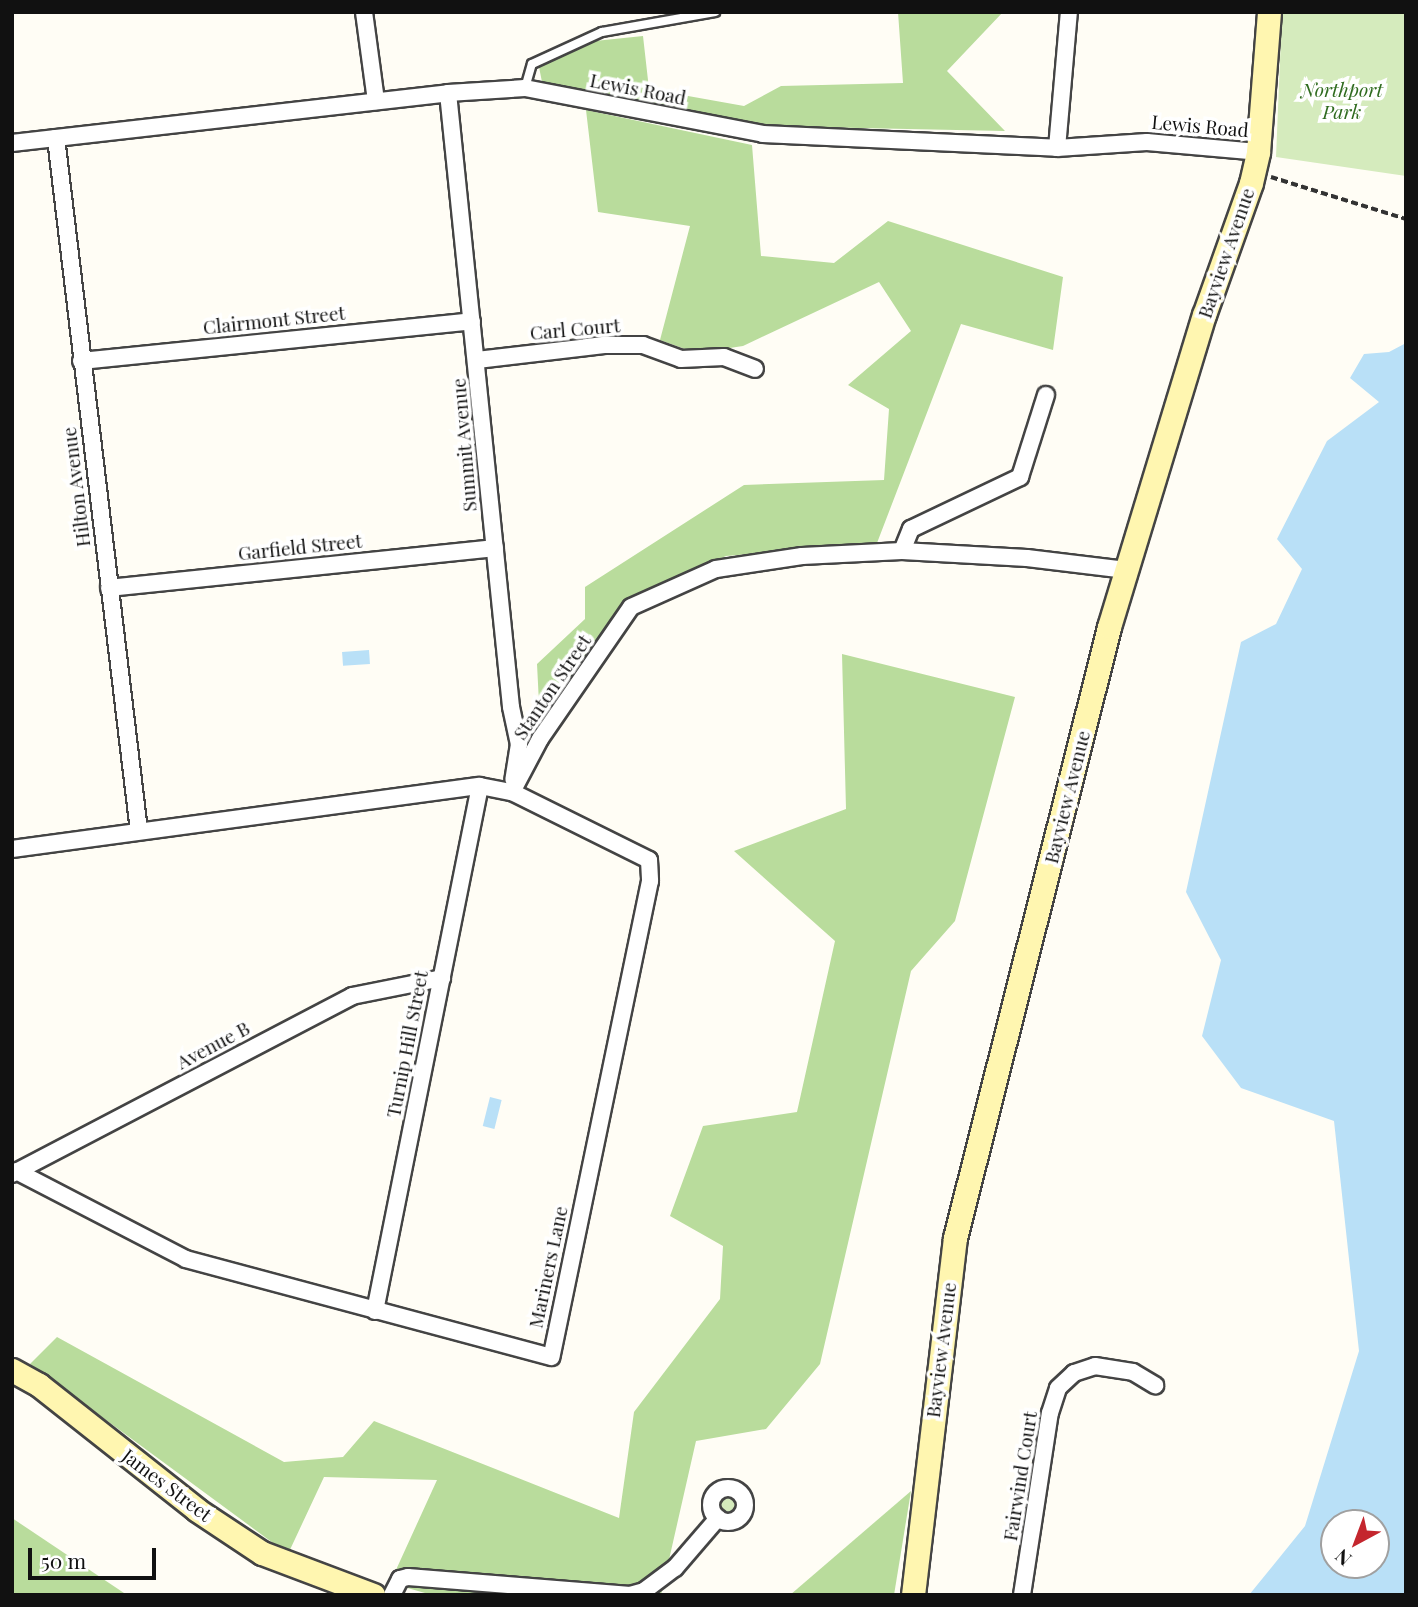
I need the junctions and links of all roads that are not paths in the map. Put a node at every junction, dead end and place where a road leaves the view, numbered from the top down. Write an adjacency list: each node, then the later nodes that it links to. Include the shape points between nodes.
1 (364, 12): 7 (street)
2 (715, 12): 5 (lane, via 602,32 533,64)
3 (1069, 12): 10 (street)
4 (1269, 12): 11 (main road, Bayview Avenue)
5 (525, 88): 6 (street, Lewis Road); 10 (street, Lewis Road, via 763,134)
6 (448, 93): 7 (street, Lewis Road); 12 (street, Summit Avenue)
7 (376, 101): 8 (street, Lewis Road)
8 (57, 138): 9 (street, Lewis Road); 14 (street, Hilton Avenue)
9 (12, 143)
10 (1056, 148): 11 (street, Lewis Road, via 1147,142)
11 (1258, 152): 19 (main road, Bayview Avenue)
12 (472, 321): 13 (street, Summit Avenue); 14 (street, Clairmont Street)
13 (477, 360): 15 (street, Carl Court, via 604,345 643,345 681,359 724,357); 17 (street, Summit Avenue)
14 (81, 361): 20 (street, Hilton Avenue)
15 (755, 369)
16 (1046, 395): 18 (street, via 1020,477 911,530)
17 (495, 548): 20 (street, Garfield Street); 22 (street, Summit Avenue, via 519,744)
18 (902, 551): 19 (street, Stanton Street, via 1027,558); 22 (street, Stanton Street, via 802,556 716,569 631,607 540,739)
19 (1126, 570): 33 (main road, Bayview Avenue, via 955,1238)
20 (109, 588): 23 (street, Hilton Avenue)
21 (480, 786): 22 (street); 23 (street); 25 (street, Turnip Hill Street)
22 (512, 792): 27 (street, Mariners Lane, via 649,860 650,881 551,1357)
23 (139, 831): 24 (street)
24 (12, 849)
25 (442, 978): 26 (street, Avenue B, via 352,996); 27 (street, Turnip Hill Street)
26 (14, 1172): 27 (street, Mariners Lane, via 187,1259)
27 (375, 1311)
28 (12, 1370): 31 (main road, James Street, via 39,1385 197,1510 262,1553)
29 (1155, 1385): 34 (street, Fairwind Court, via 1133,1372 1095,1366 1074,1373 1058,1388 1050,1413)
30 (718, 1518): 32 (street, via 675,1568 644,1591 630,1595 408,1577 400,1578)
31 (373, 1595)
32 (392, 1595)
33 (913, 1595)
34 (1022, 1595)

